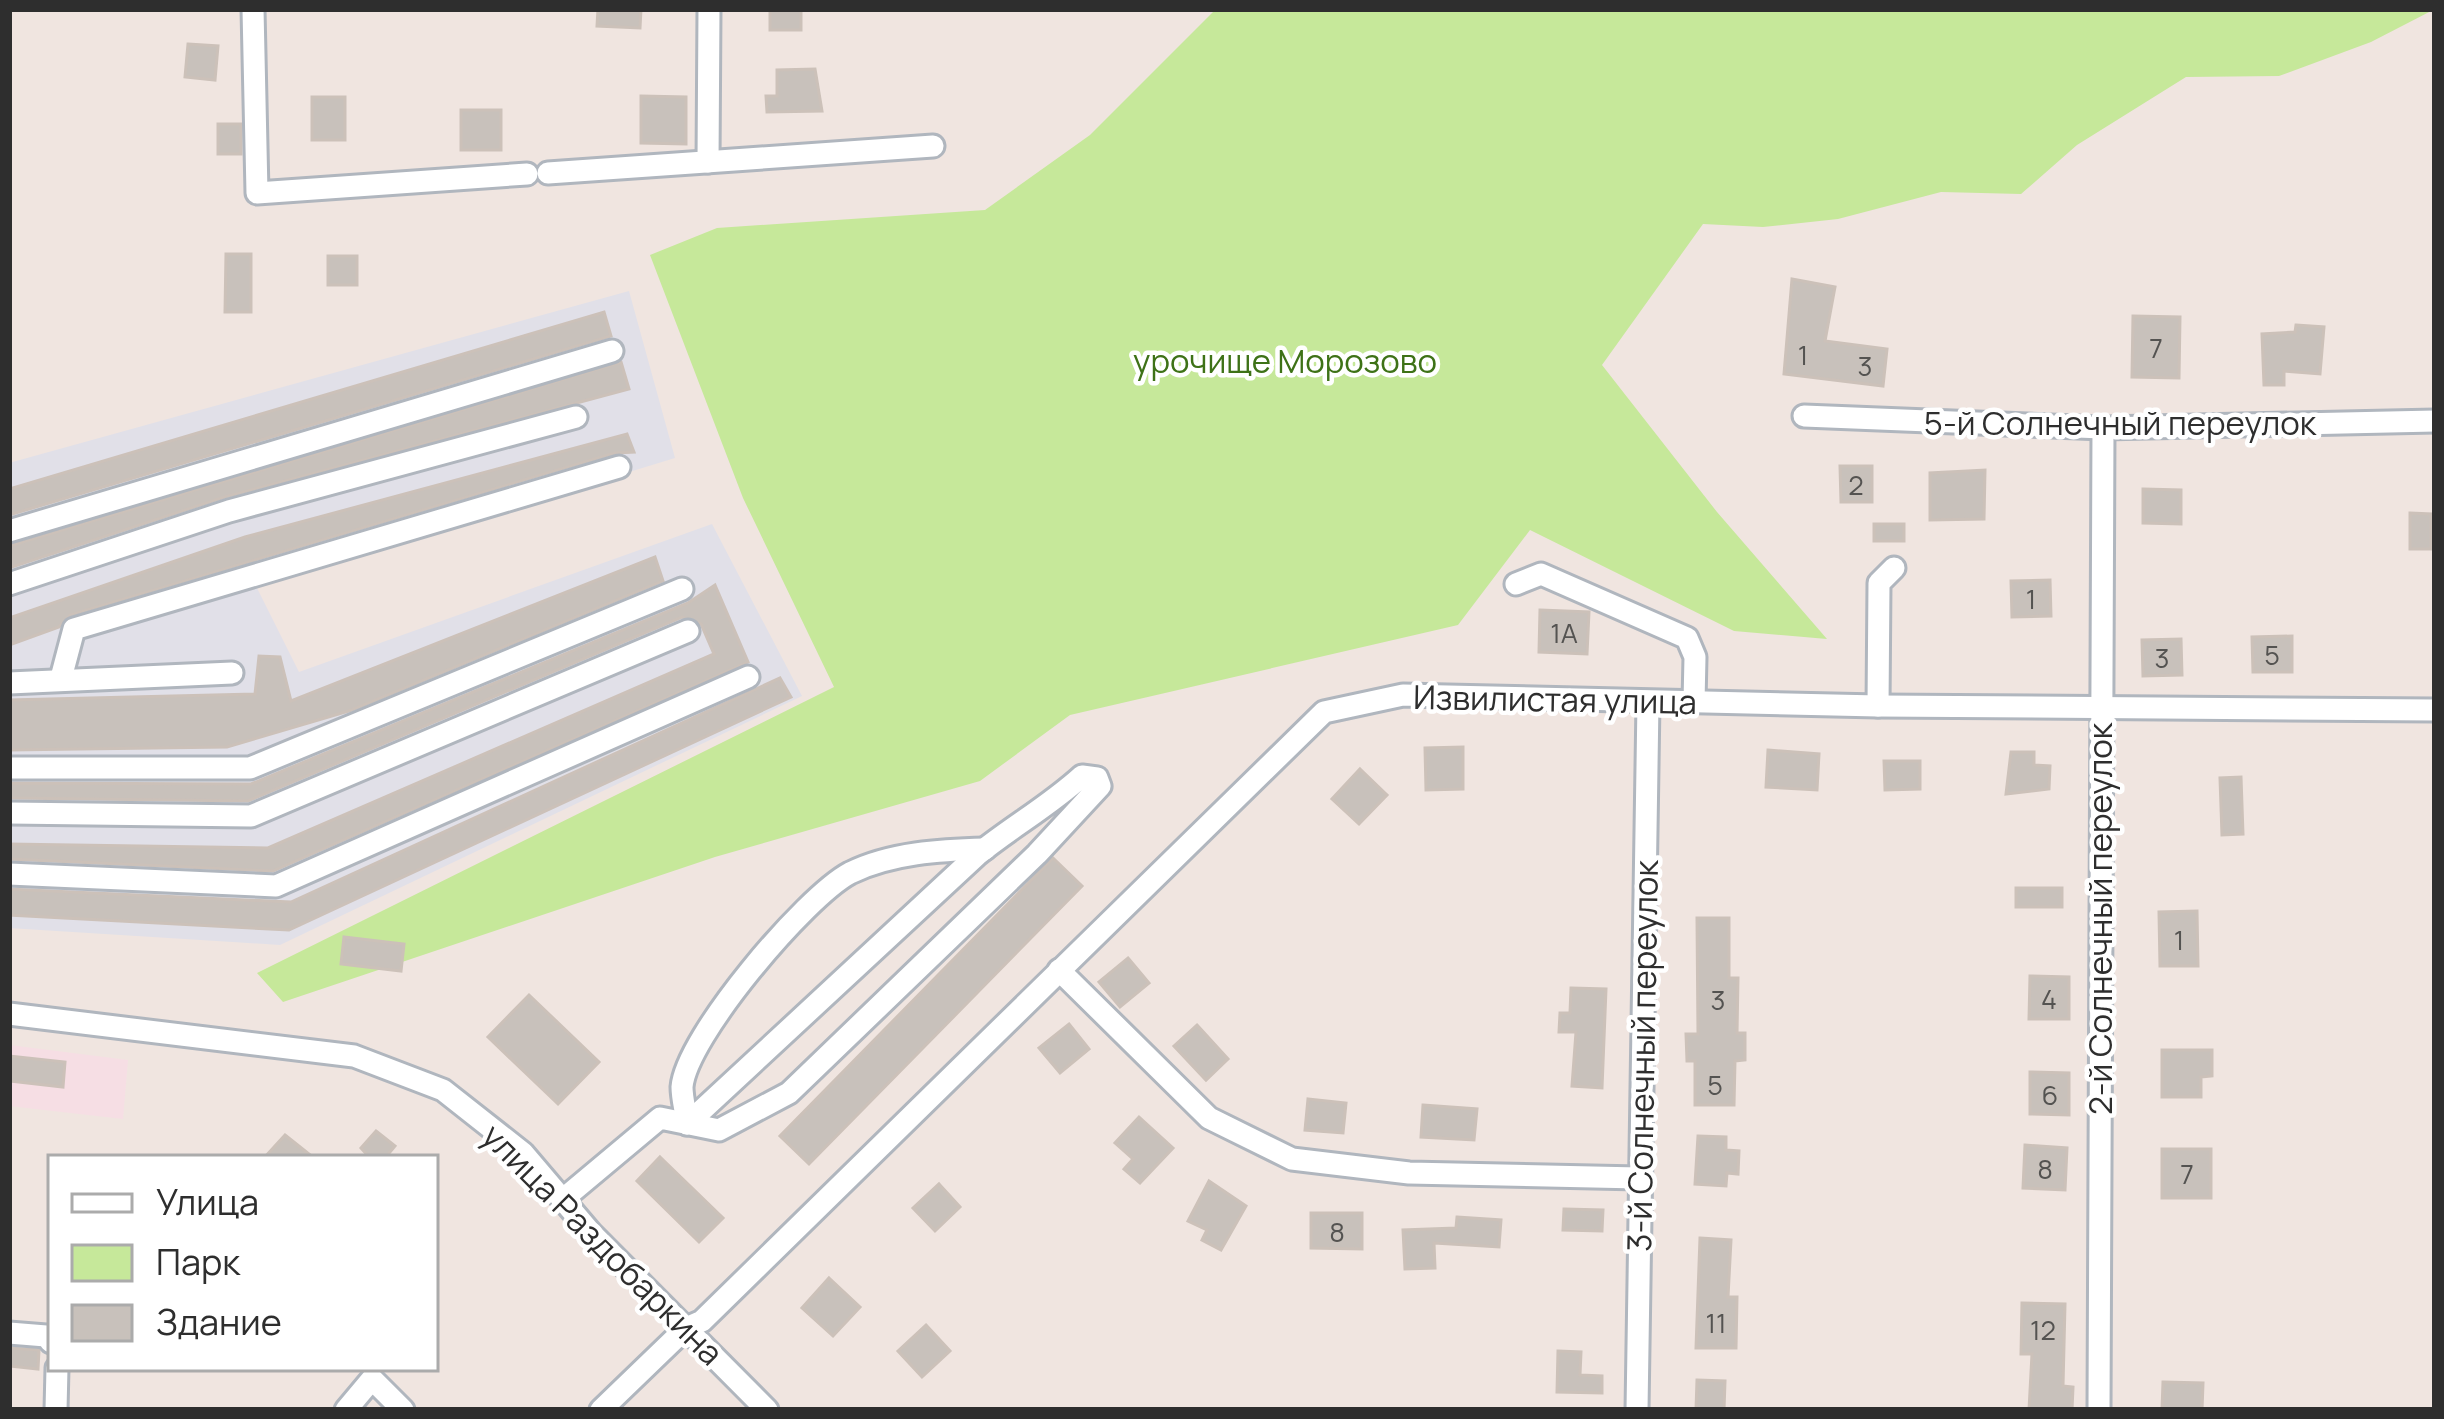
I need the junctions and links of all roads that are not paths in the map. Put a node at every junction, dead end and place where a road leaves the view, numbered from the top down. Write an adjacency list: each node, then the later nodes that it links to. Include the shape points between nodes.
1 (253, 9): 4 (street, via 256,193)
2 (709, 9): 4 (street)
3 (933, 146): 4 (street)
4 (708, 162)
5 (612, 351): 11 (street)
6 (1804, 416): 9 (street, 5-й Солнечный переулок)
7 (576, 417): 13 (street, via 230,512)
8 (2435, 421): 9 (street, 5-й Солнечный переулок)
9 (2103, 428): 24 (street, 2-й Солнечный переулок)
10 (619, 467): 19 (street, via 74,629)
11 (9, 531)
12 (1894, 568): 23 (street, via 1879,583)
13 (9, 584)
14 (1516, 584): 22 (street, via 1541,574 1687,638)
15 (682, 589): 26 (street, via 250,768)
16 (688, 631): 27 (street, via 250,816)
17 (232, 673): 19 (street)
18 (748, 677): 29 (street, via 276,886)
19 (61, 678): 20 (street)
20 (9, 683)
21 (1648, 702): 22 (street, Извилистая улица); 30 (street, Извилистая улица, via 1402,695 1324,712); 33 (street, 3-й Солнечный переулок)
22 (1694, 702): 23 (street, Извилистая улица)
23 (1878, 706): 24 (street, Извилистая улица)
24 (2099, 709): 25 (street, Извилистая улица); 45 (street, 2-й Солнечный переулок)
25 (2435, 710)
26 (9, 769)
27 (9, 813)
28 (985, 848): 32 (street); 32 (street, via 892,859 848,874 804,910 718,1011 682,1084); 32 (street, via 1082,776 1097,778 1100,786 1036,854 789,1093 719,1130)
29 (9, 874)
30 (1059, 970): 33 (street, via 1209,1118 1292,1159 1408,1173); 35 (street, Извилистая улица, via 702,1321)
31 (9, 1014): 34 (street, улица Раздобаркина, via 354,1056 443,1090 523,1153)
32 (687, 1124): 34 (street, via 661,1118)
33 (1639, 1178): 44 (street, 3-й Солнечный переулок)
34 (562, 1200): 35 (street, улица Раздобаркина)
35 (686, 1328): 42 (street, Извилистая улица); 43 (street, улица Раздобаркина)
36 (9, 1333): 37 (street)
37 (48, 1338)
38 (57, 1371): 39 (street)
39 (56, 1410)
40 (346, 1410): 41 (street, via 372,1379)
41 (404, 1410)
42 (601, 1410)
43 (766, 1410)
44 (1637, 1410)
45 (2099, 1410)

